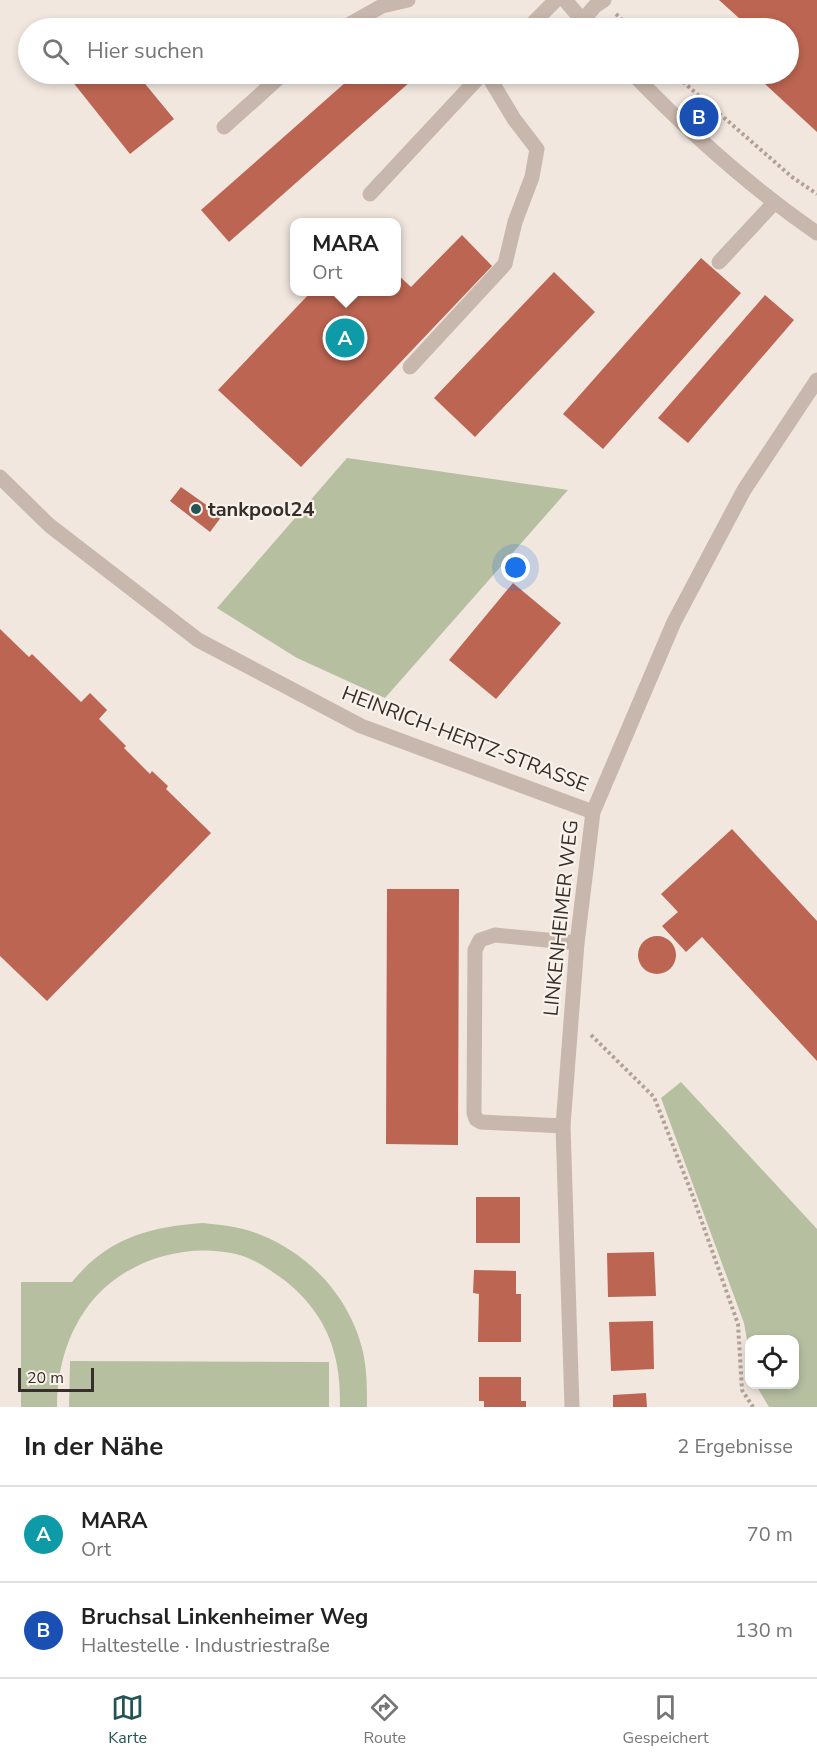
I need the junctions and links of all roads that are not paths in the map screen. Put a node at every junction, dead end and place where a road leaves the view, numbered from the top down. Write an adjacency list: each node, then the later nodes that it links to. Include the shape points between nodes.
1 (408, 0): 5 (street, via 382,6)
2 (556, 0): 6 (street)
3 (565, 0): 7 (street)
4 (604, 0): 8 (street)
5 (361, 18)
6 (538, 18)
7 (579, 18)
8 (589, 18)
9 (272, 84): 13 (street)
10 (473, 84): 14 (street)
11 (493, 84): 18 (street, via 537,149 532,177 505,264)
12 (643, 84): 15 (street)
13 (224, 127)
14 (370, 194)
15 (774, 203): 16 (street); 17 (street)
16 (817, 233)
17 (719, 262)
18 (410, 367)
19 (817, 380): 21 (street, LINKENHEIMER WEG, via 744,490 674,622)
20 (0, 477): 21 (street, HEINRICH-HERTZ-STRASSE, via 49,525 198,640 361,726)
21 (593, 812): 22 (street, LINKENHEIMER WEG)
22 (578, 943): 23 (street, LINKENHEIMER WEG); 23 (street, via 495,935 480,940 475,951 476,1119)
23 (563, 1126): 24 (street, LINKENHEIMER WEG)
24 (572, 1407)

